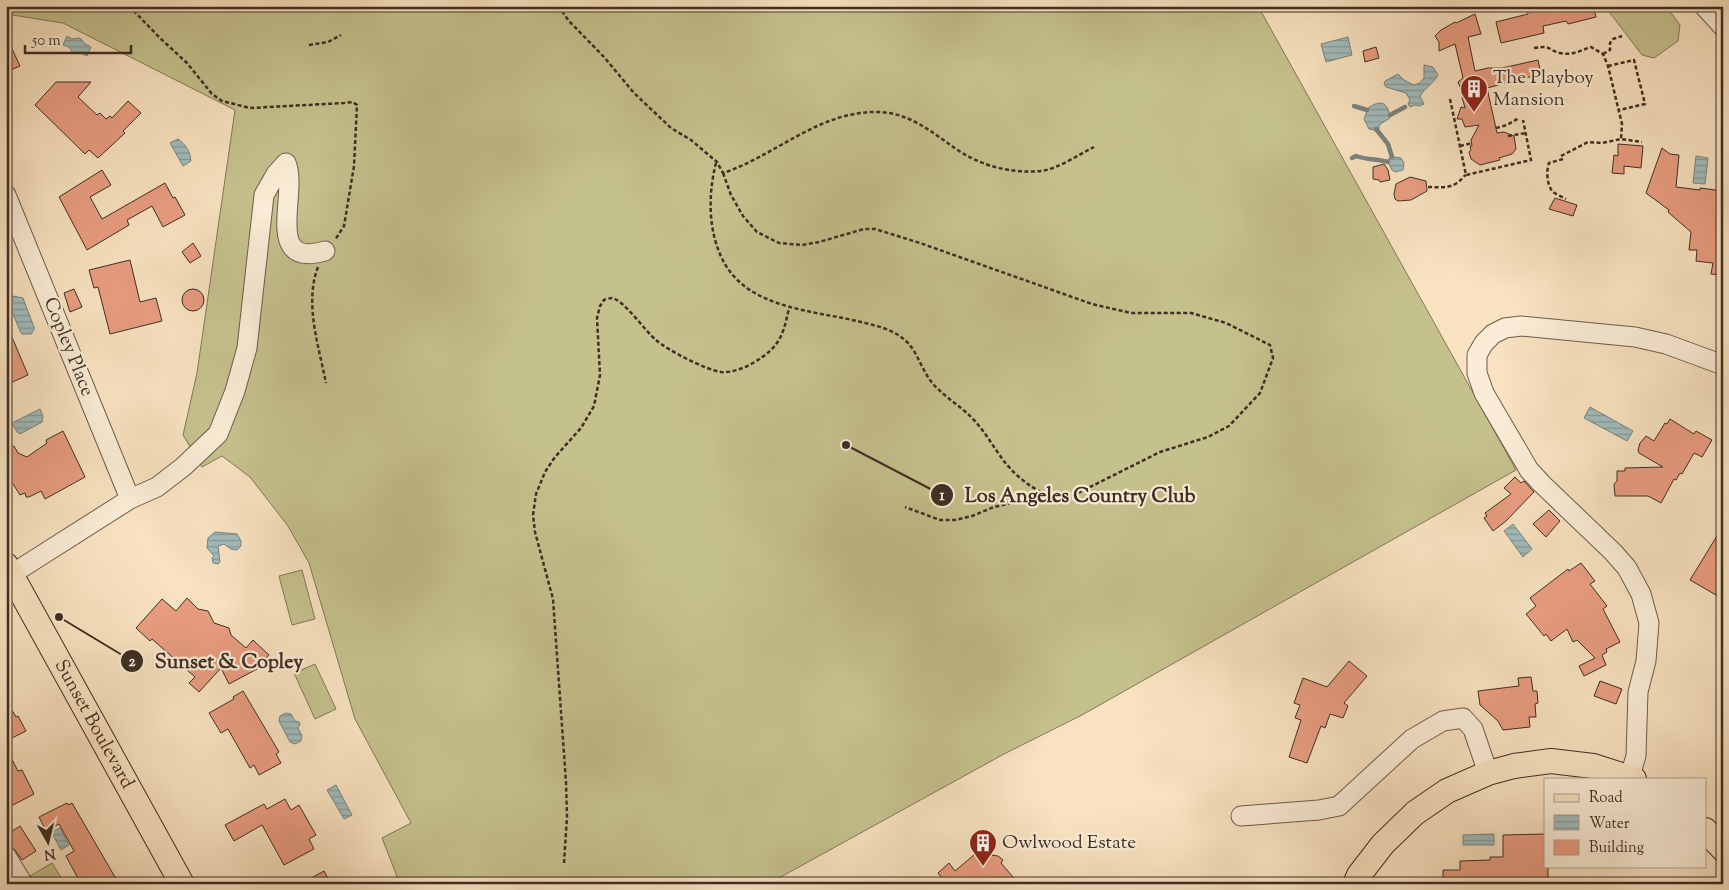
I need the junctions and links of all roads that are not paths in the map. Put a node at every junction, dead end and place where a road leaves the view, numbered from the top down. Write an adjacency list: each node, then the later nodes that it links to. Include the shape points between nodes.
1 (1704, 6): 2 (street)
2 (1723, 27)
3 (6, 195): 6 (street, Copley Place)
4 (325, 251): 6 (street, via 312,255 298,253 290,244 287,234 286,163 264,196 247,348 218,434 157,487)
5 (1723, 365): 9 (street, via 1666,344 1635,337 1521,326 1493,334 1477,355 1477,373 1484,392 1529,470 1627,568 1641,594 1648,623 1646,662 1638,692)
6 (130, 499): 7 (street)
7 (9, 570): 15 (main road, Sunset Boulevard)
8 (1488, 772): 9 (main road, via 1551,761 1593,766); 10 (street, via 1473,729 1463,718 1443,720 1412,739 1339,806); 16 (main road, via 1447,790 1415,813 1383,844 1358,875)
9 (1632, 778)
10 (1241, 816)
11 (1706, 831): 12 (main road)
12 (1723, 849)
13 (6, 856): 14 (street)
14 (22, 884)
15 (182, 884)
16 (1355, 884)

